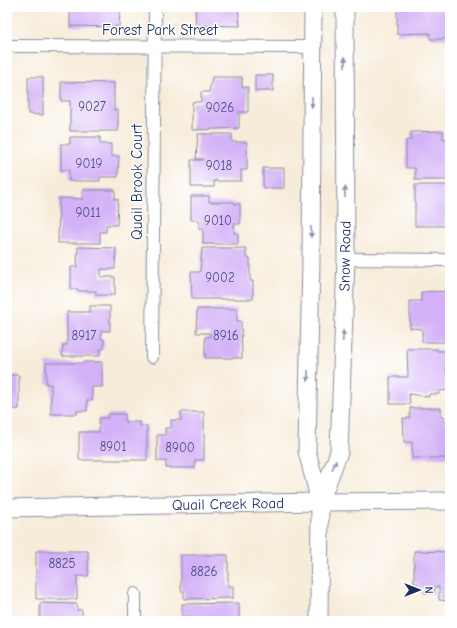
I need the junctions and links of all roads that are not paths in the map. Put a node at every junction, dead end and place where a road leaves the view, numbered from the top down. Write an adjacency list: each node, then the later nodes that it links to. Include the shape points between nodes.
1 (155, 7): 5 (street, Quail Brook Court)
2 (313, 7): 6 (main road, Snow Road)
3 (345, 7): 7 (main road, Snow Road, one-way to 3)
4 (7, 46): 5 (street, Forest Park Street)
5 (154, 46): 6 (street, Forest Park Street); 9 (street, Quail Brook Court)
6 (313, 47): 11 (main road, Snow Road, one-way to 11, via 307,451)
7 (346, 259): 8 (street); 11 (main road, Snow Road, one-way to 7, via 339,452)
8 (450, 260)
9 (152, 356)
10 (450, 501): 11 (main road, Quail Creek Road)
11 (320, 502): 12 (main road, Quail Creek Road); 15 (main road, Snow Road)
12 (7, 508)
13 (136, 594): 14 (street)
14 (135, 621)
15 (319, 621)

